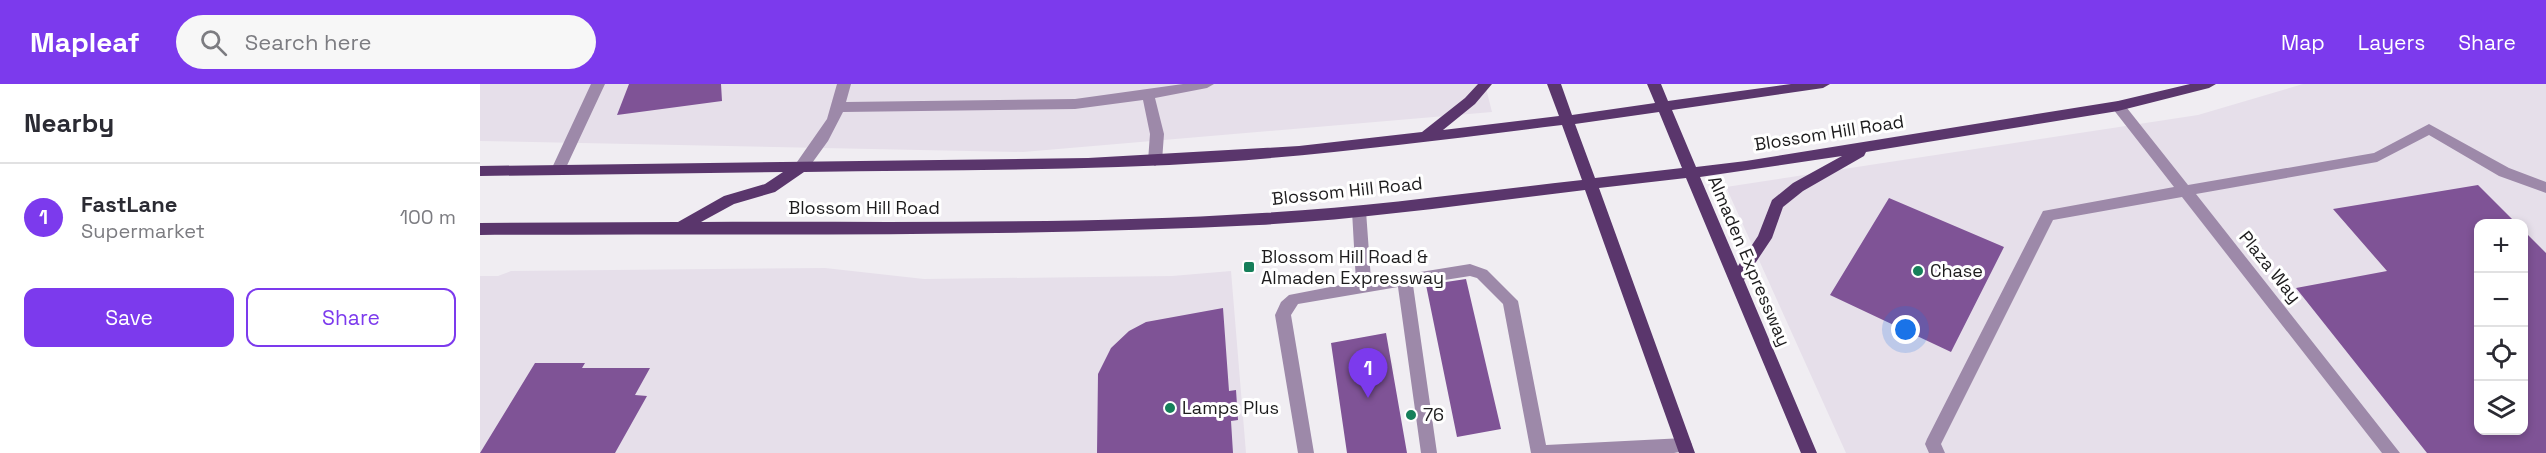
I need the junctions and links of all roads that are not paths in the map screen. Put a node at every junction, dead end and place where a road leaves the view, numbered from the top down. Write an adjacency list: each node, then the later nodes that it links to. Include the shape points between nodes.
1 (598, 84): 18 (lane)
2 (844, 84): 11 (lane)
3 (1207, 84): 9 (lane)
4 (1485, 84): 14 (main road)
5 (1554, 84): 13 (main road)
6 (1654, 84): 12 (main road, Almaden Expressway)
7 (1822, 84): 12 (main road)
8 (2209, 84): 10 (main road, Blossom Hill Road)
9 (1148, 95): 11 (lane, via 1075,104); 16 (lane, via 1157,134)
10 (2118, 106): 15 (main road, Blossom Hill Road); 23 (lane, Plaza Way)
11 (840, 107): 17 (lane, via 828,133)
12 (1665, 107): 13 (main road); 20 (main road, Almaden Expressway)
13 (1568, 120): 14 (main road); 21 (main road)
14 (1426, 136): 16 (main road, via 1299,151)
15 (1868, 147): 20 (main road, Blossom Hill Road); 28 (main road, via 1777,204 1765,238)
16 (1155, 161): 17 (main road)
17 (801, 166): 18 (main road); 25 (main road, via 770,188 729,200)
18 (558, 170): 19 (main road)
19 (480, 171)
20 (1691, 173): 21 (main road, Blossom Hill Road); 28 (main road, Almaden Expressway)
21 (1590, 185): 24 (main road, Blossom Hill Road); 30 (main road)
22 (2546, 188): 23 (lane, via 2504,172 2429,129 2377,157)
23 (2182, 190): 35 (lane, via 2048,215 1933,444); 36 (lane, Plaza Way)
24 (1359, 211): 25 (main road, Blossom Hill Road, via 1102,226); 29 (lane)
25 (681, 227): 26 (main road, Blossom Hill Road)
26 (480, 229)
27 (1404, 280): 29 (lane); 32 (lane); 33 (lane, via 1470,270 1482,274 1510,301)
28 (1736, 280): 34 (main road, Almaden Expressway)
29 (1364, 287): 31 (lane, via 1294,299 1286,306 1283,315)
30 (1685, 449): 33 (lane)
31 (1306, 453)
32 (1429, 453)
33 (1540, 453)
34 (1809, 453)
35 (1937, 453)
36 (2392, 453)

